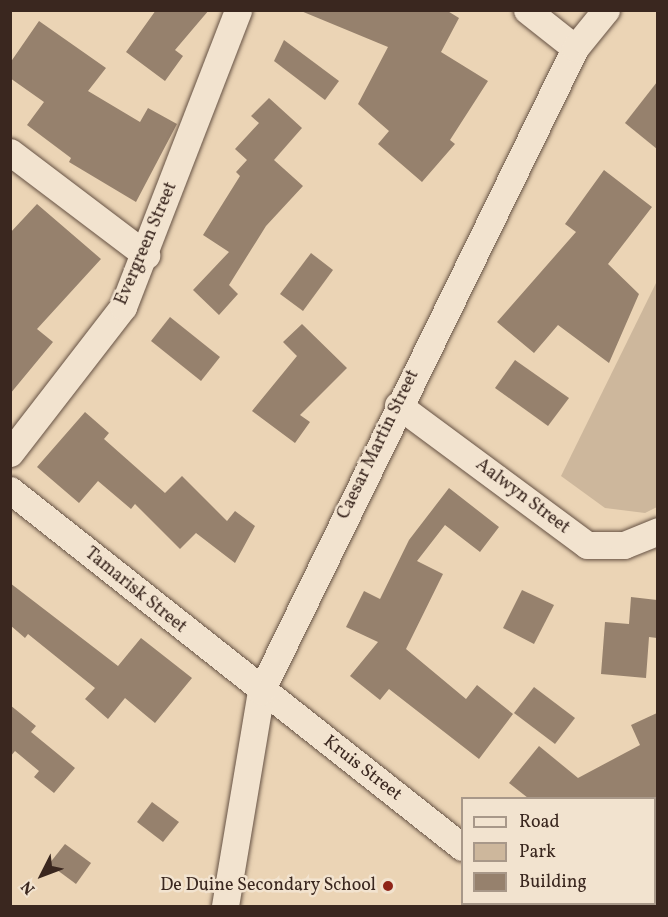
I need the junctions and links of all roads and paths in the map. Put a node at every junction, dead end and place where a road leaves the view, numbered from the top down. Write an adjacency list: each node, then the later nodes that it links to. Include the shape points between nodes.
1 (238, 10): 6 (street, Evergreen Street)
2 (527, 10): 4 (street)
3 (606, 10): 4 (street, Caesar Martin Street)
4 (575, 48): 7 (street, Caesar Martin Street)
5 (10, 152): 6 (street)
6 (146, 255): 8 (street, Evergreen Street, via 123,307)
7 (398, 405): 10 (street, Aalwyn Street, via 587,545 624,545); 11 (street, Caesar Martin Street)
8 (10, 453)
9 (10, 490): 11 (street, Tamarisk Street)
10 (657, 531)
11 (261, 691): 12 (street, Kruis Street); 13 (street, Caesar Martin Street)
12 (461, 846)
13 (225, 906)

